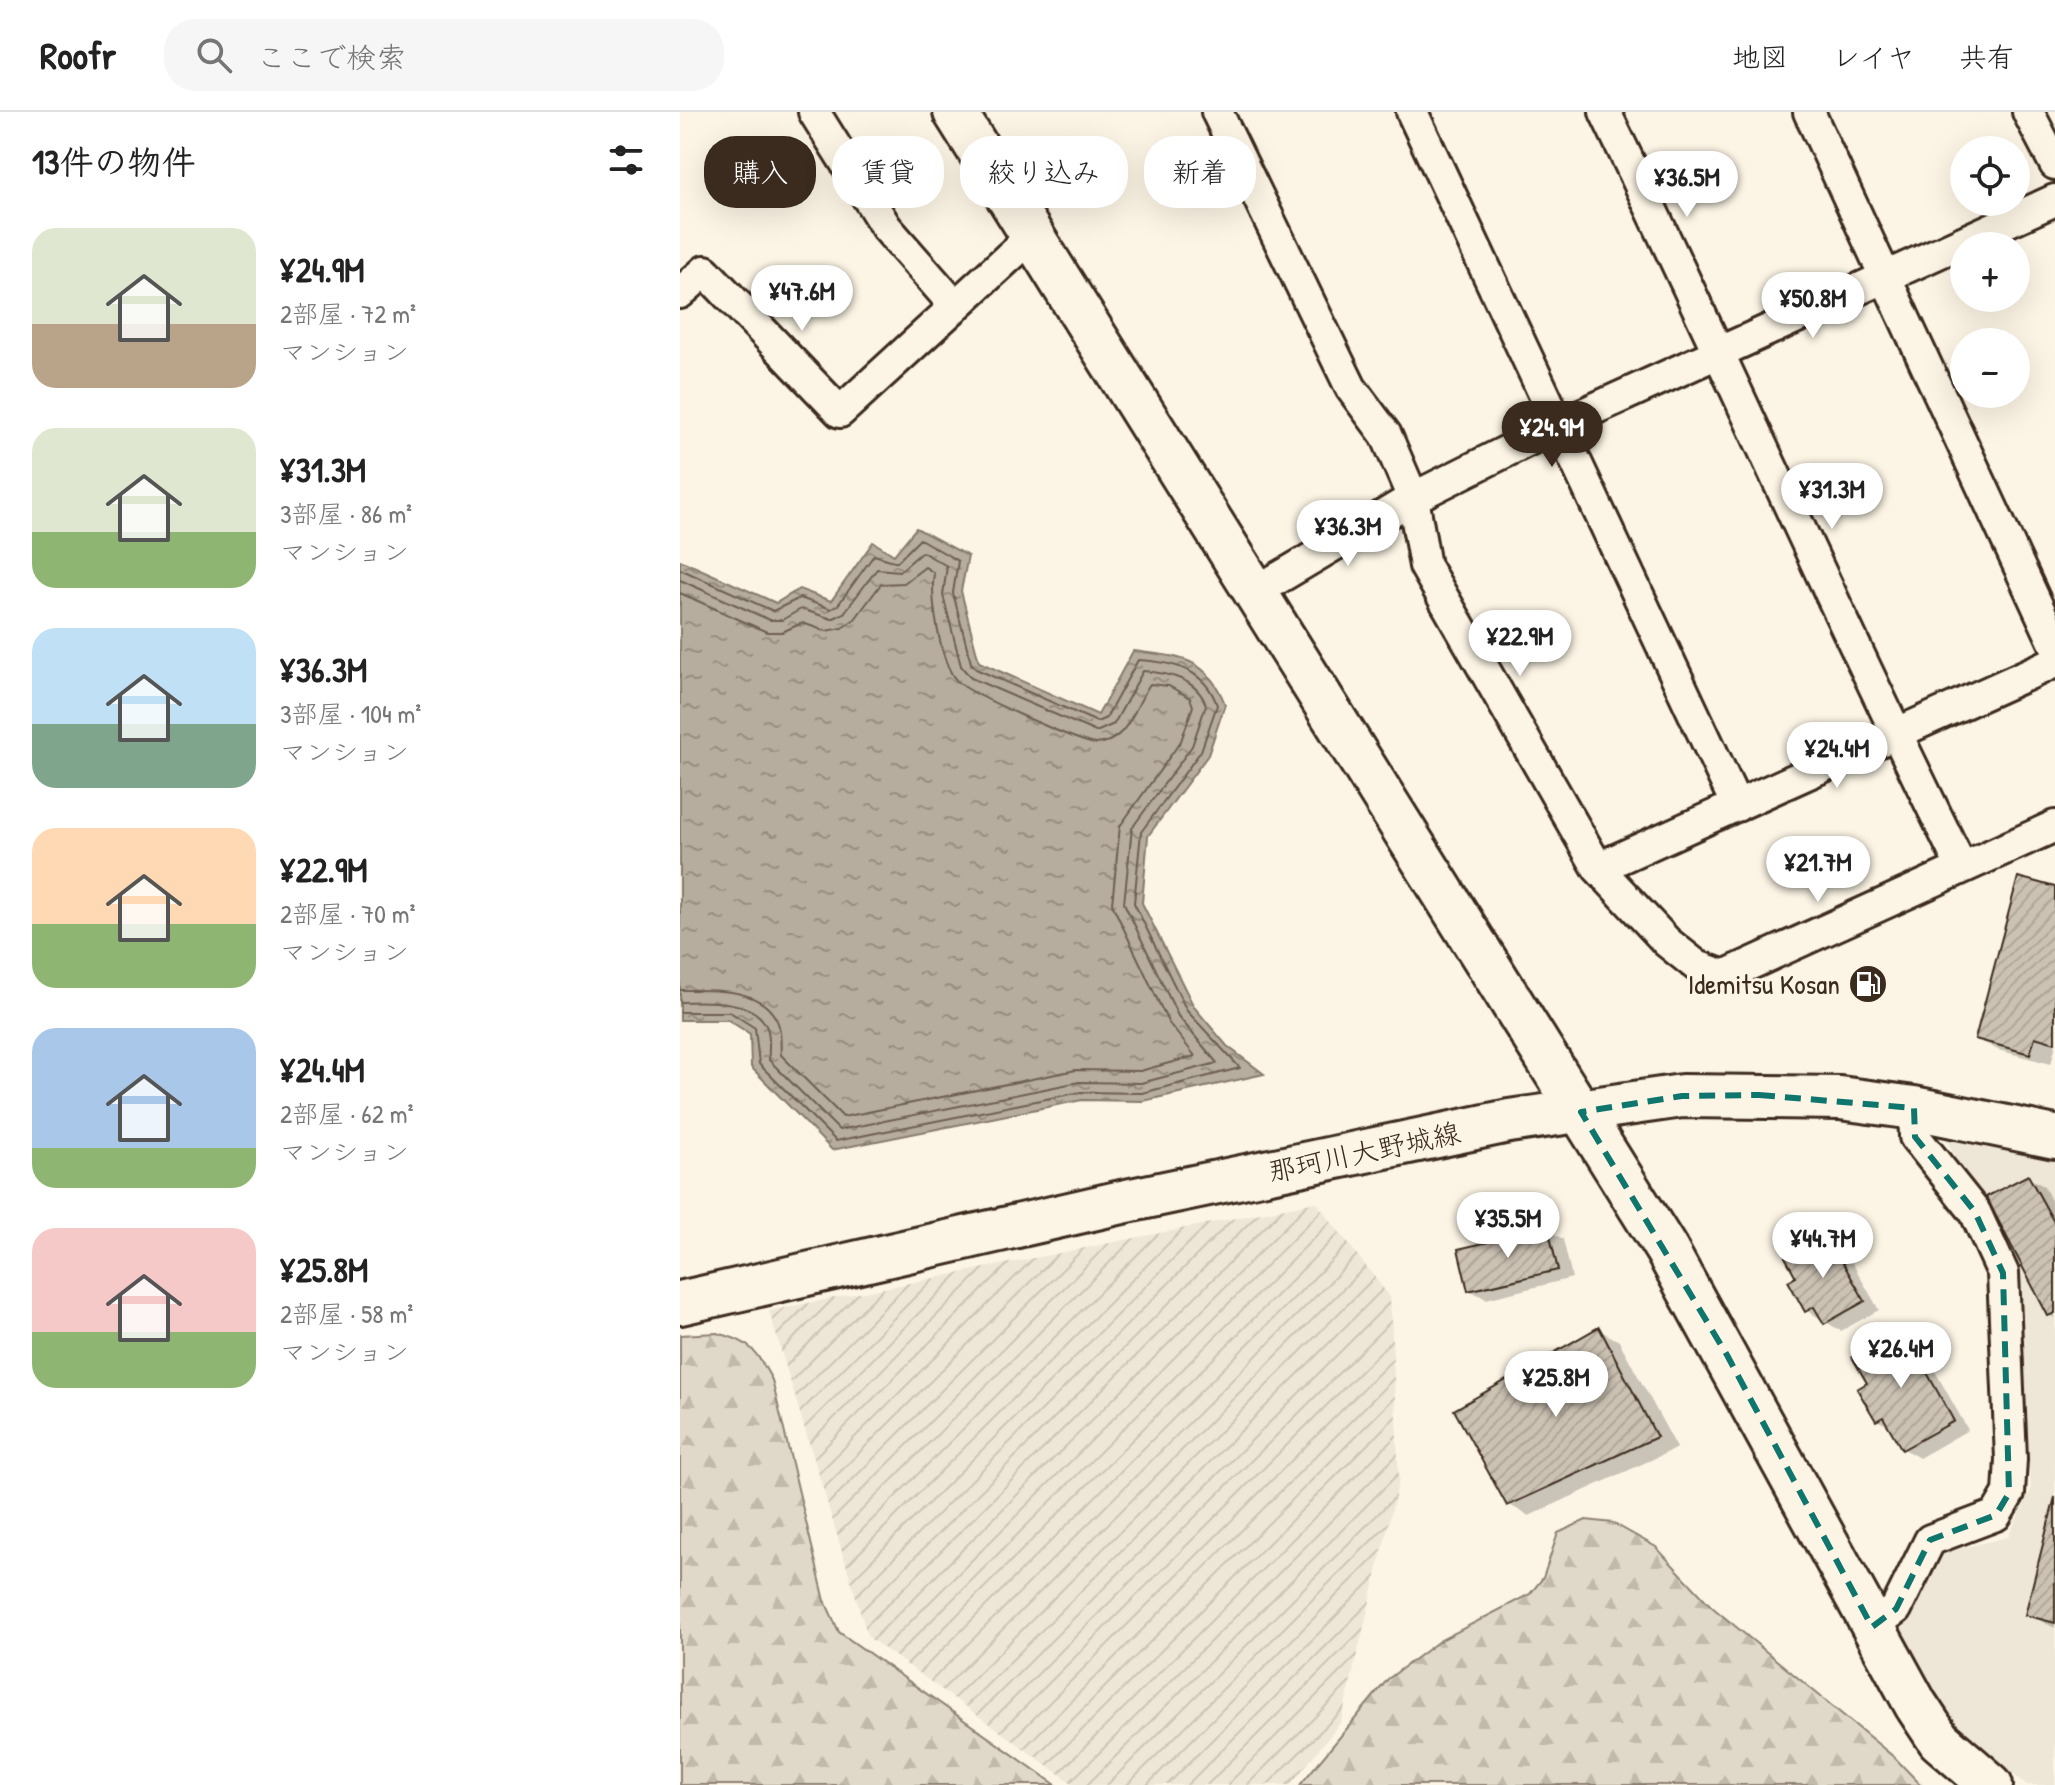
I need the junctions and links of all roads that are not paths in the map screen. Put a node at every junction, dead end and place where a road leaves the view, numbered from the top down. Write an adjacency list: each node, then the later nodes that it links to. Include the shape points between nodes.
1 (814, 112): 13 (street, via 886,227)
2 (955, 112): 10 (street)
3 (1217, 112): 16 (street, via 1351,388 1386,435)
4 (1412, 112): 15 (street)
5 (1605, 112): 14 (street)
6 (1809, 112): 11 (street)
7 (2028, 112): 8 (street)
8 (2055, 164)
9 (2055, 200): 11 (street)
10 (1033, 235): 13 (street); 17 (street)
11 (1884, 280): 14 (street); 18 (street)
12 (680, 293): 13 (street, via 705,271 840,412)
13 (955, 306)
14 (1720, 350): 15 (street); 20 (street)
15 (1561, 424): 16 (street); 21 (street)
16 (1413, 498): 17 (street); 23 (street, via 1425,566)
17 (1255, 592): 26 (street)
18 (2055, 644)
19 (2055, 662): 20 (street)
20 (1895, 734): 21 (street); 24 (street)
21 (1737, 806): 23 (street)
22 (2055, 826): 24 (street)
23 (1598, 868): 24 (street, via 1667,942 1697,966 1724,976)
24 (1962, 868)
25 (1914, 1108): 26 (street, 那珂川大野城線, via 1759,1095 1682,1096); 27 (street, 那珂川大野城線); 29 (street, via 1915,1137 1975,1212 2003,1273 2009,1493 1996,1515 1930,1540 1896,1609)
26 (1581, 1112): 28 (street, 那珂川大野城線, via 1509,1121 1122,1202); 29 (street, via 1727,1355)
27 (2055, 1137)
28 (680, 1303)
29 (1872, 1627): 30 (street, via 1939,1740)
30 (1991, 1785)

